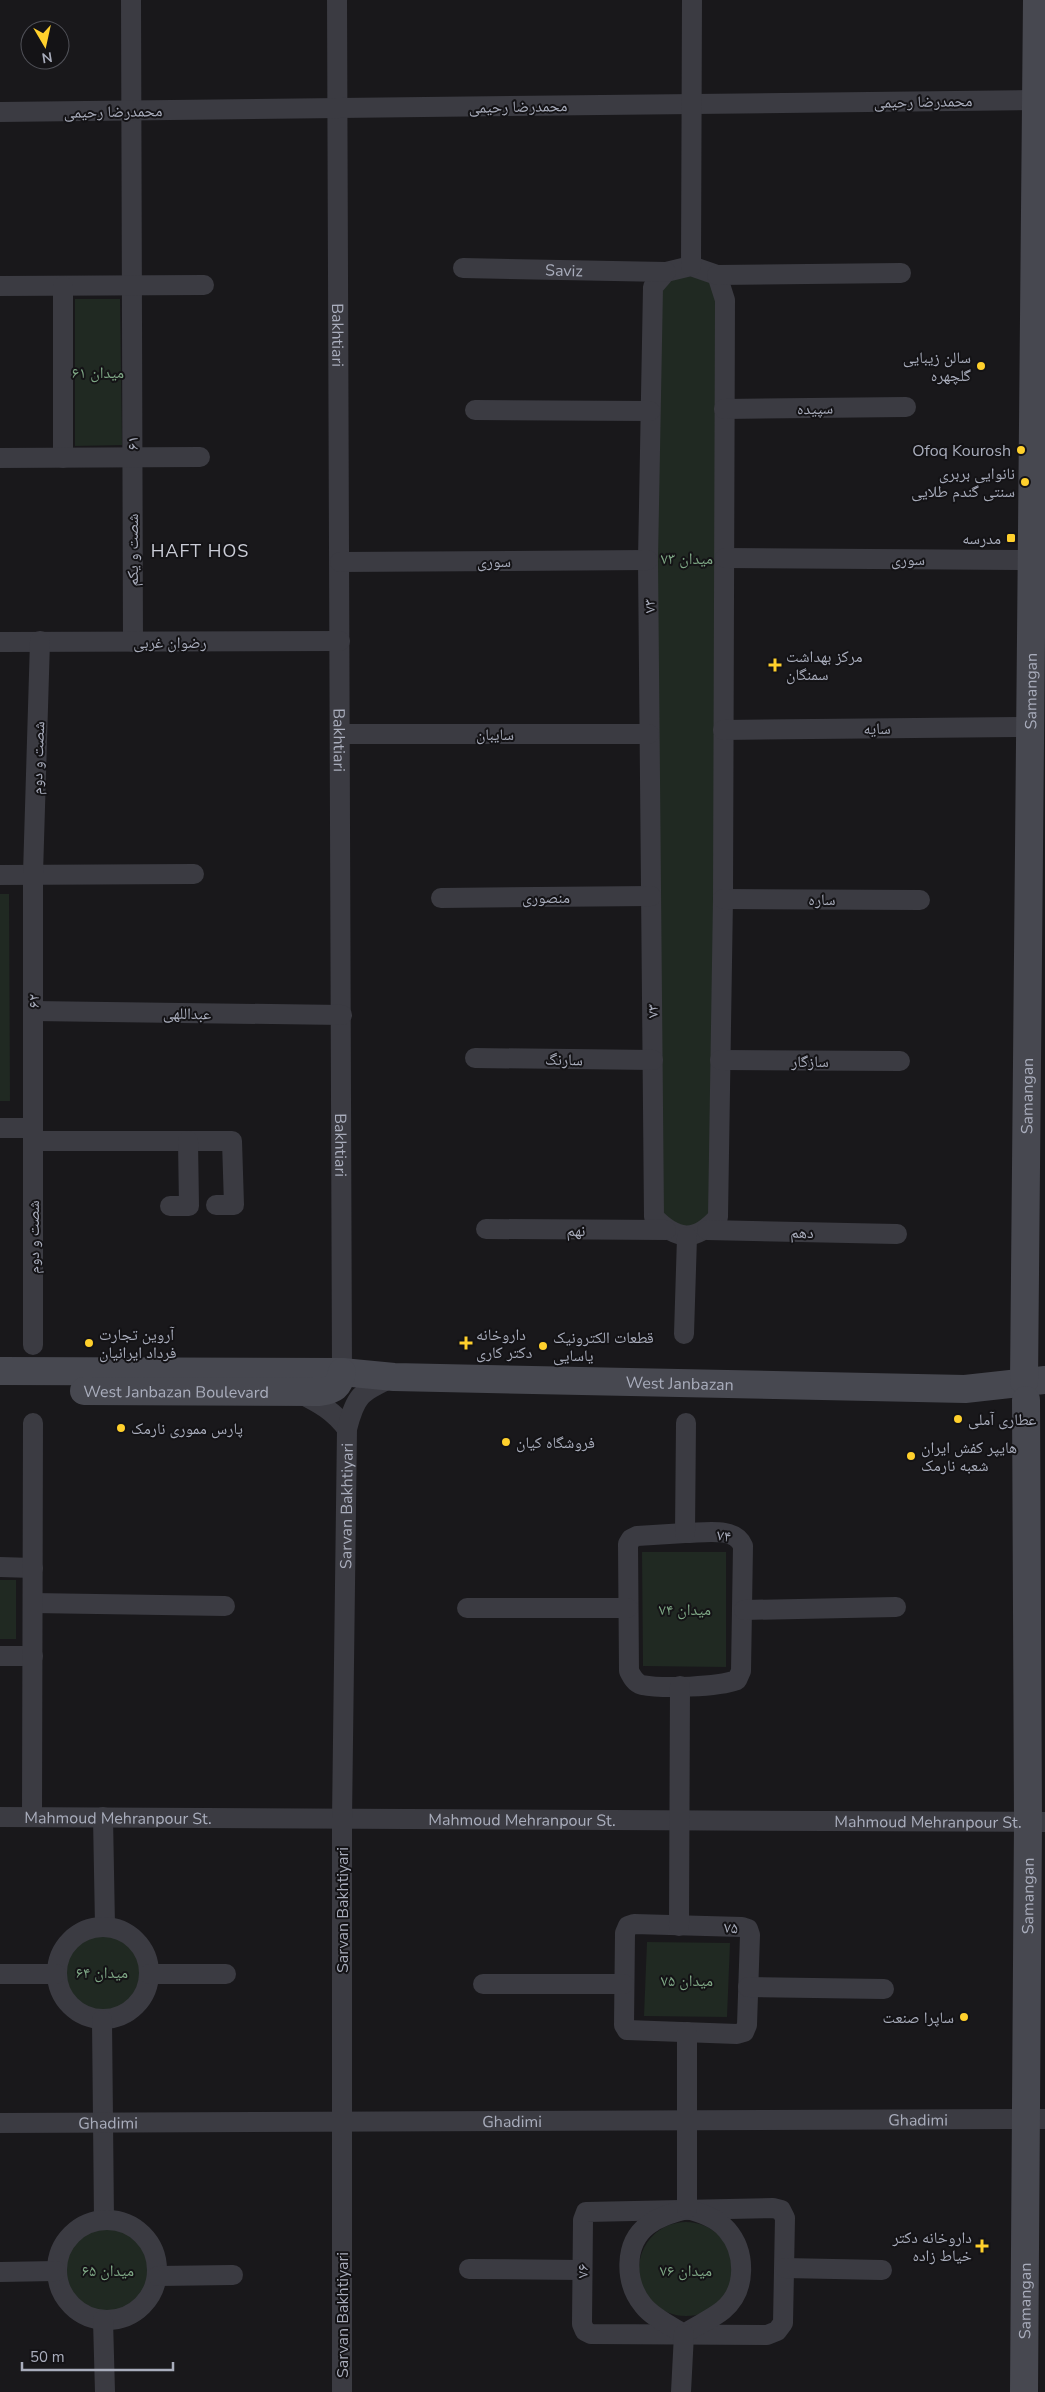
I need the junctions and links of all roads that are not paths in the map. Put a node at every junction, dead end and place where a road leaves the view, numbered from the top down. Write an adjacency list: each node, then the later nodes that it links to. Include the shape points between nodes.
1 (131, 0): 8 (street)
2 (337, 0): 7 (street, Bakhtiari)
3 (692, 0): 6 (street)
4 (1037, 0): 5 (main road, Samangan)
5 (1036, 100): 6 (street, محمدرضا رحیمی); 10 (main road, Samangan)
6 (692, 104): 7 (street, محمدرضا رحیمی); 11 (street)
7 (337, 108): 8 (street, محمدرضا رحیمی); 31 (street, Bakhtiari)
8 (131, 110): 9 (street, محمدرضا رحیمی); 16 (street)
9 (0, 112)
10 (1040, 228): 30 (main road, Samangan)
11 (691, 266): 13 (street); 15 (street)
12 (463, 268): 13 (street, Saviz)
13 (666, 272): 23 (street, ۷۳, via 653,287)
14 (901, 273): 15 (street)
15 (717, 275): 21 (street, via 725,300)
16 (132, 285): 17 (street); 19 (street); 26 (street, ۶۱)
17 (204, 285)
18 (0, 286): 19 (street)
19 (63, 286): 25 (street)
20 (906, 407): 21 (street, سپیده)
21 (724, 409): 28 (street)
22 (475, 410): 23 (street)
23 (650, 411): 29 (street, ۷۳)
24 (0, 458): 25 (street, ۶۱)
25 (63, 458): 26 (street, ۶۱)
26 (132, 458): 27 (street); 35 (street, شصت و یکم)
27 (200, 458)
28 (725, 558): 30 (street, سوری); 37 (street)
29 (648, 560): 31 (street, سوری); 39 (street, ۷۳)
30 (1032, 560): 36 (main road, Samangan)
31 (340, 562): 33 (street, Bakhtiari)
32 (40, 641): 34 (street, رضوان غربی); 35 (street, رضوان غربی); 40 (street, شصت و دوم)
33 (340, 641): 35 (street, رضوان غربی); 38 (street, Bakhtiari)
34 (0, 642)
35 (132, 642)
36 (1030, 727): 37 (street, سایه); 47 (main road, Samangan)
37 (723, 730): 45 (street)
38 (340, 734): 39 (street, سایبان); 49 (street, Bakhtiari)
39 (649, 734): 43 (street, ۷۳)
40 (33, 874): 41 (street); 42 (street); 48 (street, ۶۲)
41 (194, 874)
42 (0, 875)
43 (651, 896): 44 (street, منصوری); 51 (street, ۷۳)
44 (441, 898)
45 (723, 899): 46 (street, ساره); 52 (street)
46 (920, 900)
47 (1037, 926): 70 (main road, Samangan)
48 (33, 1011): 49 (street, عبداللهی); 55 (street, ۶۲)
49 (342, 1015): 67 (street, Bakhtiari)
50 (475, 1058): 51 (street, سارنگ)
51 (653, 1060): 60 (street, ۷۳, via 654,1217)
52 (720, 1060): 53 (street, سازگار); 61 (street, via 718,1217)
53 (900, 1061)
54 (0, 1128): 55 (street)
55 (33, 1134): 56 (street); 65 (street, شصت و دوم)
56 (188, 1141): 57 (street, via 232,1141 234,1205); 58 (street, via 189,1206)
57 (216, 1205)
58 (170, 1206)
59 (486, 1229): 60 (street, نهم)
60 (666, 1230): 63 (street)
61 (707, 1230): 62 (street, دهم); 63 (street)
62 (896, 1234)
63 (687, 1237): 64 (street)
64 (684, 1334)
65 (33, 1345)
66 (0, 1371): 67 (main road, West Janbazan)
67 (342, 1372): 68 (main road, West Janbazan); 71 (main road, West Janbazan Boulevard, via 340,1384 333,1390)
68 (394, 1377): 70 (main road, West Janbazan); 74 (street, West Janbazan, via 362,1393 352,1410)
69 (0, 1390): 71 (main road, West Janbazan Boulevard)
70 (1035, 1391): 86 (main road, Samangan)
71 (298, 1392): 74 (street, via 324,1405)
72 (33, 1423): 77 (street)
73 (686, 1423): 75 (street)
74 (347, 1429): 91 (street, Sarvan Bakhtiyari)
75 (684, 1533): 82 (street, ۷۴, via 631,1539 628,1544); 83 (street, ۷۴, via 740,1537 743,1546)
76 (0, 1567): 77 (street)
77 (33, 1568): 78 (street)
78 (33, 1603): 79 (street); 85 (street)
79 (225, 1606)
80 (896, 1607): 83 (street)
81 (467, 1608): 82 (street)
82 (628, 1608): 87 (street, ۷۴, via 629,1671 634,1680 641,1685)
83 (744, 1610): 87 (street, ۷۴, via 741,1671 737,1680 728,1684)
84 (0, 1656): 85 (street)
85 (33, 1656): 89 (street)
86 (1036, 1677): 93 (main road, Samangan)
87 (680, 1686): 92 (street)
88 (0, 1817): 89 (street, Mahmoud Mehranpour St.)
89 (32, 1817): 90 (street, Mahmoud Mehranpour St.)
90 (103, 1817): 91 (street, Mahmoud Mehranpour St.); 94 (street)
91 (342, 1819): 92 (street, Mahmoud Mehranpour St.); 108 (street, Sarvan Bakhtiyari)
92 (681, 1820): 93 (street, Mahmoud Mehranpour St.); 95 (street)
93 (1036, 1822): 106 (main road, Samangan)
94 (105, 1926): 97 (street, via 89,1928 75,1935 64,1946); 98 (street, via 134,1938 144,1951)
95 (679, 1926): 101 (street, ۷۵, via 628,1926 625,1933); 102 (street, ۷۵, via 742,1927 748,1930)
96 (0, 1974): 97 (street)
97 (56, 1974): 104 (street, via 58,1988 66,2002 77,2012)
98 (149, 1974): 99 (street); 104 (street, via 143,1997 133,2009)
99 (226, 1974)
100 (483, 1984): 101 (street)
101 (624, 1984): 105 (street, ۷۵, via 624,2025 627,2030)
102 (748, 1987): 103 (street); 105 (street, ۷۵, via 744,2032)
103 (884, 1989)
104 (102, 2020): 110 (street)
105 (687, 2032): 107 (street)
106 (1035, 2119): 107 (street, Ghadimi); 126 (main road, Samangan)
107 (686, 2121): 108 (street, Ghadimi); 111 (street)
108 (342, 2122): 110 (street, Ghadimi); 124 (street, Sarvan Bakhtiyari)
109 (0, 2123): 110 (street, Ghadimi)
110 (103, 2123): 112 (street)
111 (687, 2209): 113 (street, ۷۶, via 781,2210 785,2218); 116 (street, ۷۶, via 586,2212); 122 (street, ۷۶, via 709,2216 727,2229 739,2248 742,2270 737,2291 724,2309); 122 (street, ۷۶, via 666,2215 647,2226 633,2244 628,2266 632,2288 644,2306)
112 (104, 2220): 115 (street, via 76,2230 58,2256); 120 (street, via 119,2220 144,2235 153,2247)
113 (786, 2268): 117 (street); 122 (street, ۷۶, via 783,2324 777,2332 767,2335)
114 (469, 2269): 116 (street)
115 (56, 2270): 118 (street); 121 (street, via 58,2285 75,2310)
116 (582, 2270): 122 (street, ۷۶, via 582,2324 585,2331 591,2334)
117 (882, 2270)
118 (0, 2272)
119 (233, 2275): 120 (street)
120 (158, 2276): 121 (street, via 154,2291 133,2314 118,2320)
121 (103, 2320): 123 (street)
122 (684, 2334): 125 (street)
123 (105, 2392)
124 (342, 2392)
125 (681, 2392)
126 (1024, 2392)

